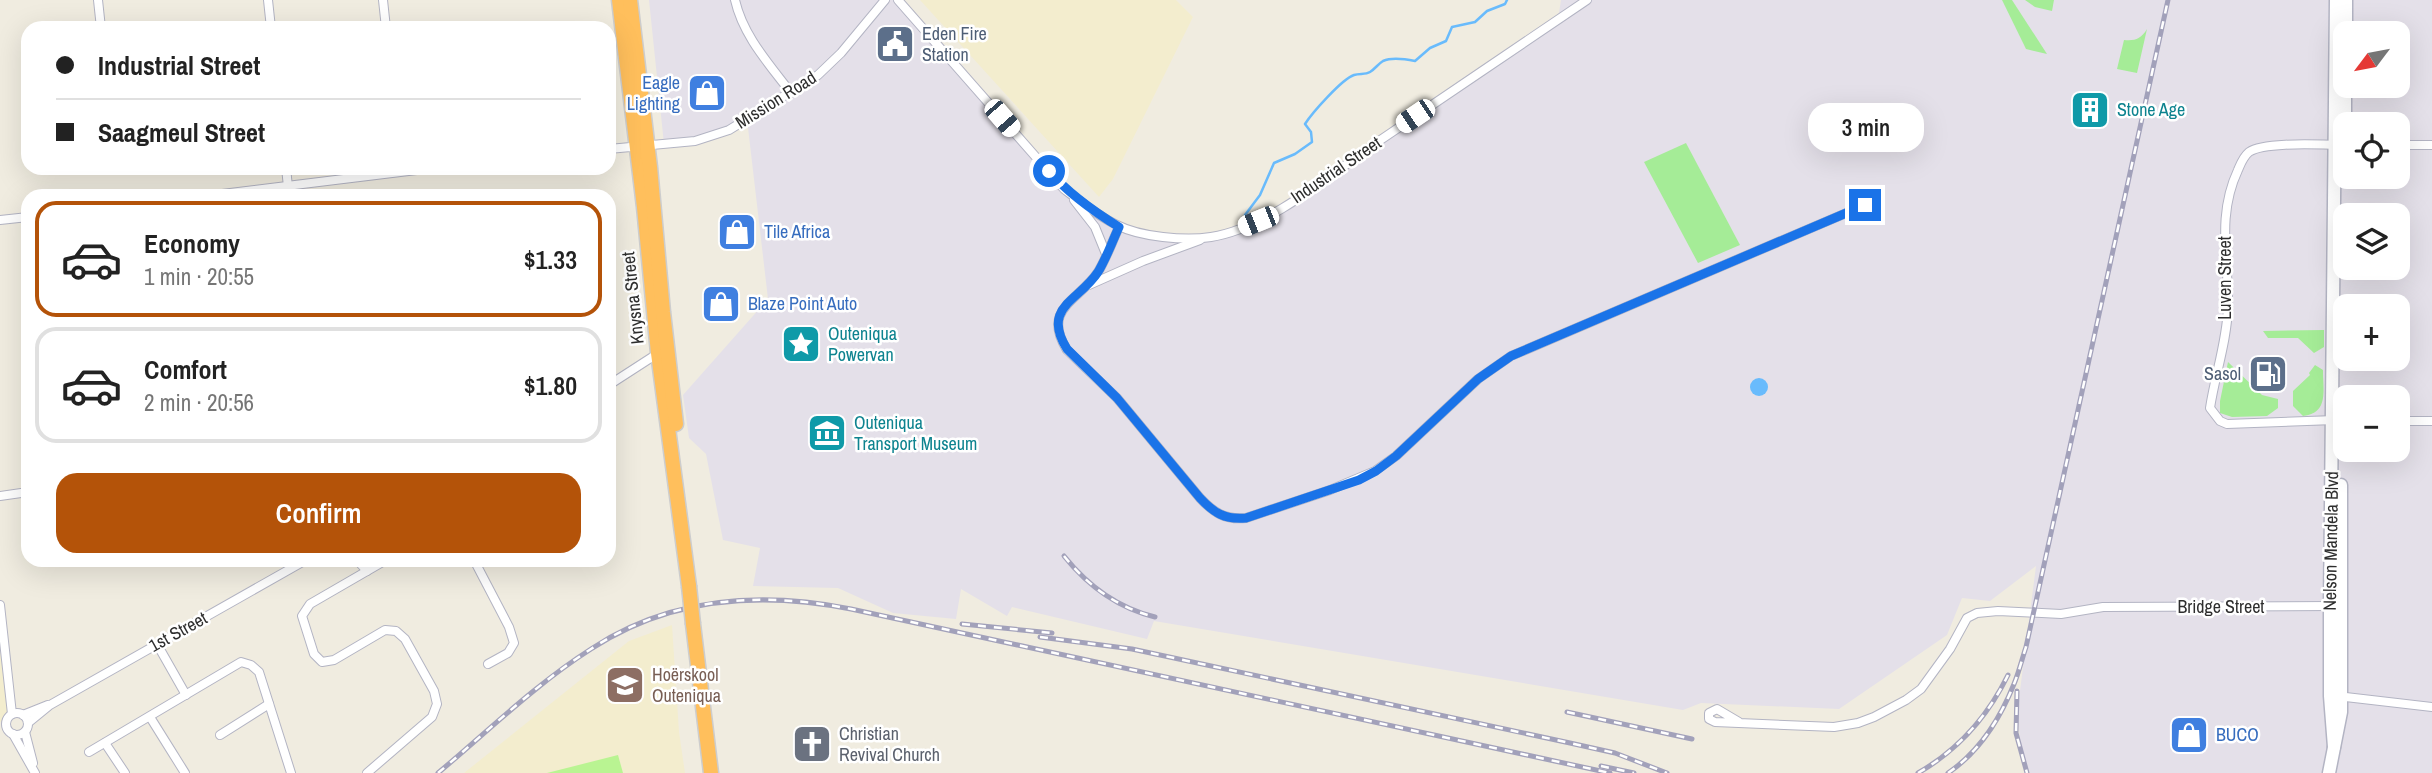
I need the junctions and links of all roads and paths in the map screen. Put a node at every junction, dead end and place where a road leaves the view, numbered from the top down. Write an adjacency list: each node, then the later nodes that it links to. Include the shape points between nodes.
1 (98, 0): 12 (street)
2 (268, 0): 13 (street)
3 (383, 0): 14 (street)
4 (619, 0): 21 (highway, Knysna Street)
5 (631, 0): 21 (highway, Knysna Street)
6 (736, 0): 16 (street, via 748,34)
7 (885, 0): 16 (street, Mission Road, via 828,66)
8 (898, 0): 28 (street, Industrial Street)
9 (1587, 0): 34 (street, Industrial Street, via 1309,190 1258,221)
10 (2336, 0): 17 (street, Nelson Mandela Blvd)
11 (2346, 0): 15 (street)
12 (100, 21)
13 (270, 21)
14 (385, 21)
15 (2346, 21)
16 (791, 93): 21 (street, Mission Road, via 718,135)
17 (2341, 112)
18 (2333, 145): 40 (street, Luven Street, via 2267,146 2242,160 2227,200 2223,237 2228,309 2210,408 2227,424)
19 (2410, 145): 20 (street)
20 (2432, 145)
21 (642, 147): 22 (street, Mission Road); 37 (highway, Knysna Street)
22 (616, 149)
23 (287, 175): 25 (street)
24 (377, 175): 25 (street)
25 (288, 186): 26 (street); 27 (street)
26 (263, 189)
27 (288, 189)
28 (1065, 189): 33 (street, Industrial Street); 35 (street, via 1095,227)
29 (2342, 189): 39 (street, Nelson Mandela Blvd)
30 (1865, 205): 36 (street, via 1511,356 1478,379 1376,471 1232,520 1211,510 1117,398 1067,349 1059,335 1059,317 1069,300)
31 (21, 218): 32 (street)
32 (0, 220)
33 (1119, 227): 34 (street, Industrial Street, via 1162,237); 35 (street)
34 (1210, 237): 36 (street)
35 (1106, 254): 36 (street)
36 (1086, 286)
37 (664, 350): 38 (street); 73 (highway, Knysna Street, bridge, via 670,449)
38 (616, 381)
39 (2339, 385)
40 (2333, 420)
41 (2410, 421): 42 (street)
42 (2432, 421)
43 (2338, 462): 52 (street, Nelson Mandela Blvd)
44 (21, 493): 45 (street)
45 (0, 496)
46 (294, 567): 53 (street, 1st Street)
47 (363, 567): 50 (street)
48 (374, 567): 50 (street)
49 (478, 567): 54 (street, via 514,643 508,653)
50 (367, 571): 72 (street, via 305,610 303,626 314,654 327,663 385,630 396,631 405,639 437,704 432,717)
51 (0, 605): 59 (street, via 7,671)
52 (2335, 606): 56 (street, Nelson Mandela Blvd); 61 (street, Bridge Street, via 2103,607 2061,614 1998,611 1971,615 1921,688 1893,708 1858,723 1834,727)
53 (157, 644): 55 (street); 59 (street, 1st Street, via 50,705)
54 (488, 664)
55 (186, 695): 57 (street, via 246,662 259,673); 60 (street)
56 (2335, 696): 58 (street); 74 (street, Nelson Mandela Blvd)
57 (269, 704): 65 (street); 71 (street)
58 (2432, 707)
59 (21, 716): 62 (street, via 7,718); 63 (street)
60 (150, 717): 66 (street); 70 (street)
61 (1739, 722)
62 (7, 730): 63 (street); 64 (street); 68 (street)
63 (24, 732): 68 (street)
64 (0, 735)
65 (220, 735)
66 (105, 743): 67 (street); 69 (street)
67 (89, 752)
68 (36, 773)
69 (125, 773)
70 (185, 773)
71 (291, 773)
72 (367, 773)
73 (711, 773)
74 (2329, 773)

